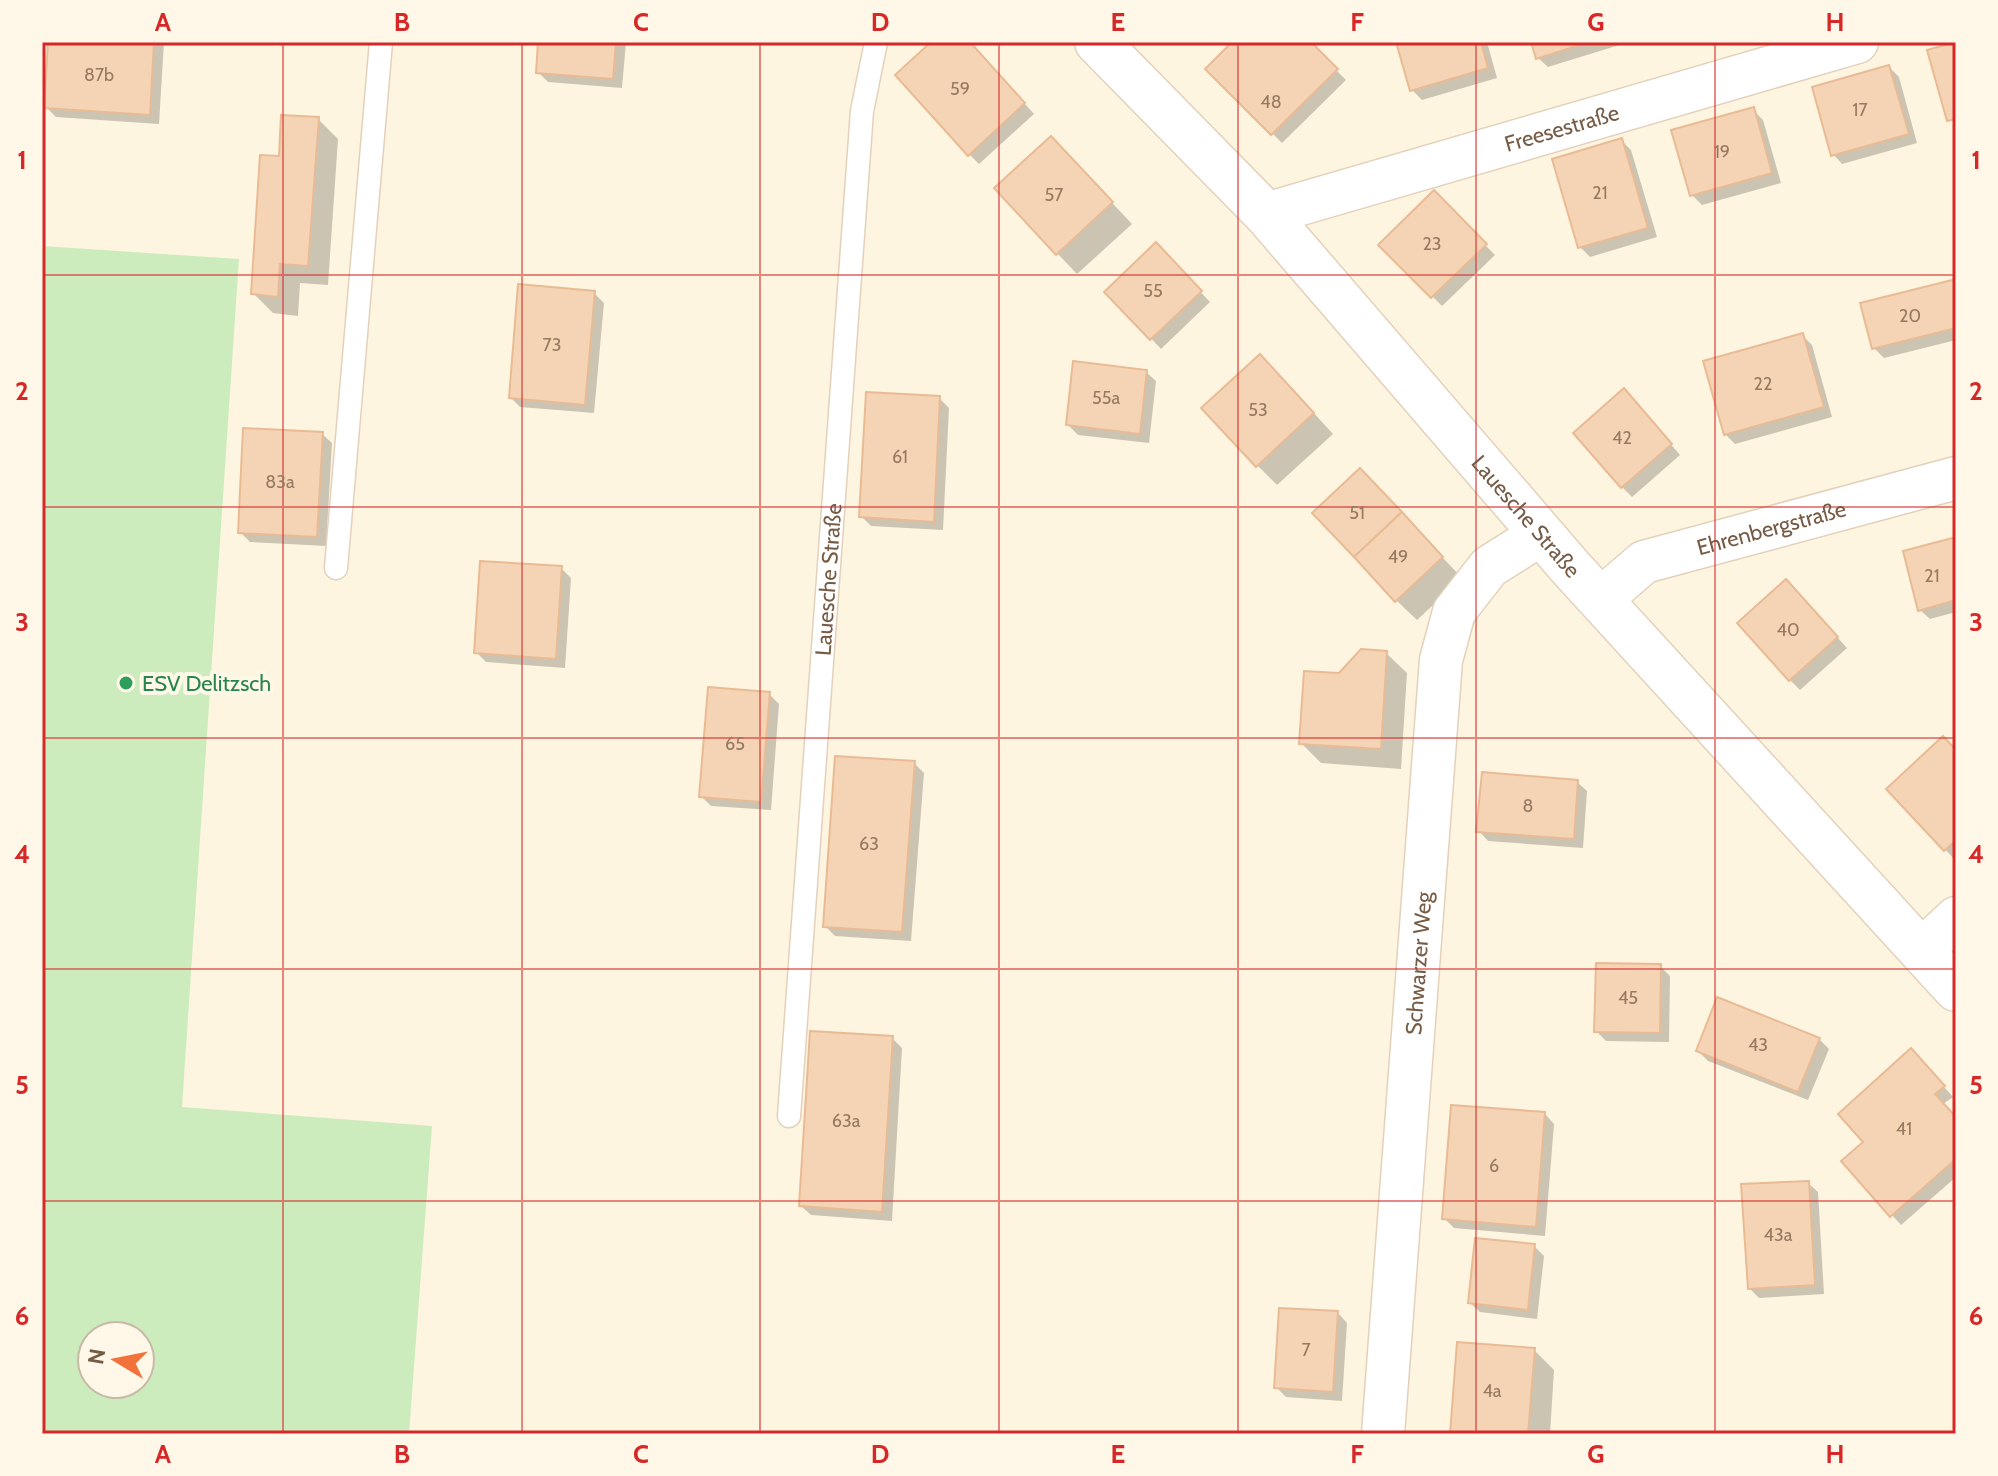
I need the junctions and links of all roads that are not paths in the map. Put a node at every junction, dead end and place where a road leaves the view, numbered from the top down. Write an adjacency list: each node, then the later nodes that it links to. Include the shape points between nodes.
1 (381, 42): 8 (lane)
2 (876, 42): 13 (lane, Lauesche Straße, via 862,111)
3 (1097, 42): 5 (street, Lauesche Straße)
4 (1857, 42): 5 (street, Freesestraße)
5 (1266, 214): 7 (street, Lauesche Straße)
6 (1956, 478): 9 (street, Ehrenbergstraße, via 1644,562)
7 (1541, 534): 9 (street, Lauesche Straße); 14 (street, Schwarzer Weg, via 1489,567 1454,612 1441,660)
8 (336, 568)
9 (1600, 600): 11 (street, Lauesche Straße)
10 (1956, 918): 11 (street)
11 (1921, 951): 12 (street, Lauesche Straße)
12 (1956, 989)
13 (789, 1116)
14 (1383, 1434)

